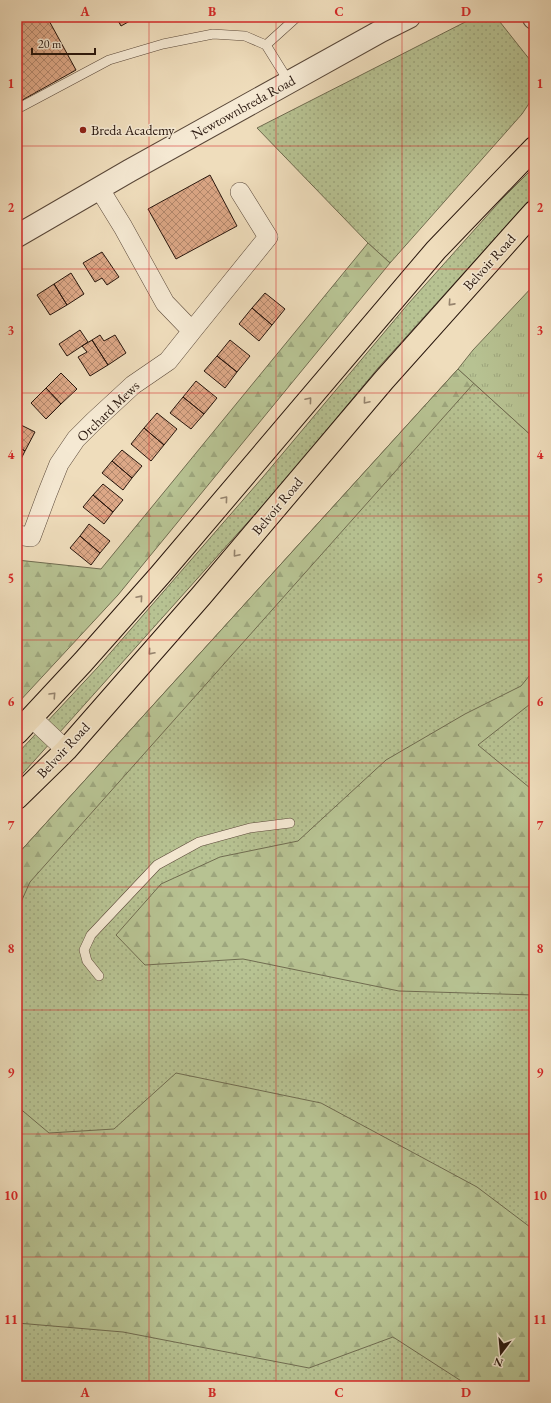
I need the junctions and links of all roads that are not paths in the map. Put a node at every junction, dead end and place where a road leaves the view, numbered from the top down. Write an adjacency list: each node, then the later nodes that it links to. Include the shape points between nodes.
1 (297, 17): 3 (lane)
2 (409, 17): 4 (street, Newtownbreda Road)
3 (266, 45): 4 (lane); 5 (lane, via 245,36 213,34 163,44 108,60)
4 (289, 82): 7 (street, Newtownbreda Road)
5 (17, 109)
6 (534, 148): 13 (highway, one-way to 6, via 160,575 436,250)
7 (99, 188): 10 (street, Newtownbreda Road); 11 (street, via 165,303)
8 (240, 192): 11 (street, Orchard Mews, via 268,237)
9 (534, 212): 15 (highway, Belvoir Road, one-way to 15, via 384,380)
10 (17, 236)
11 (192, 331): 12 (street, Orchard Mews, via 168,361 133,385 76,439 59,464 31,537)
12 (17, 535)
13 (32, 718): 14 (highway); 15 (street)
14 (17, 733)
15 (66, 750): 16 (highway, Belvoir Road)
16 (17, 798)
17 (290, 823): 18 (lane, via 250,828 199,842 157,865 91,935 84,950 87,961)
18 (99, 976)

